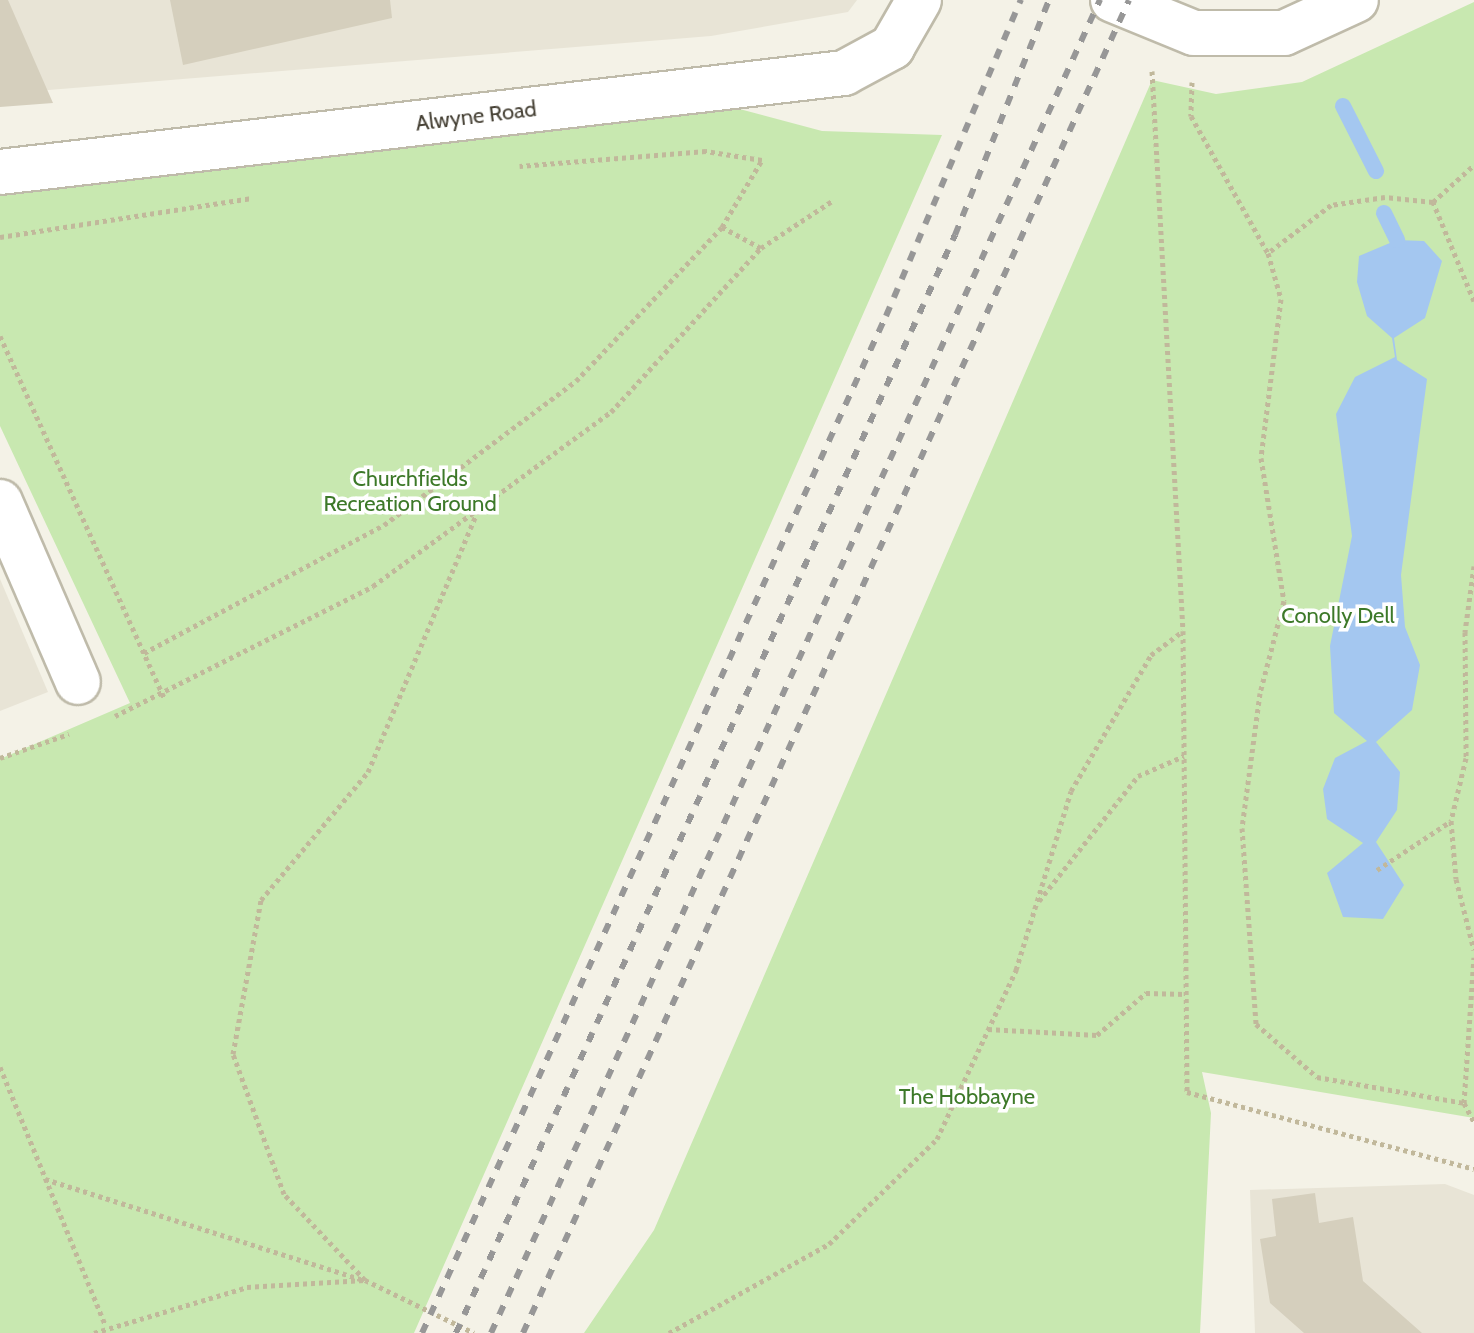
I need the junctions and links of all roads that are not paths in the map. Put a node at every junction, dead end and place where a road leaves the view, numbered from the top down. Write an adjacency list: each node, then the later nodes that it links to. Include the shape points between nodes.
1 (919, 0): 4 (street, Alwyne Road, via 892,47 844,73)
2 (1113, 0): 3 (street, via 1183,30 1284,33)
3 (1356, 0)
4 (0, 172)
5 (0, 502): 6 (street)
6 (78, 682)

